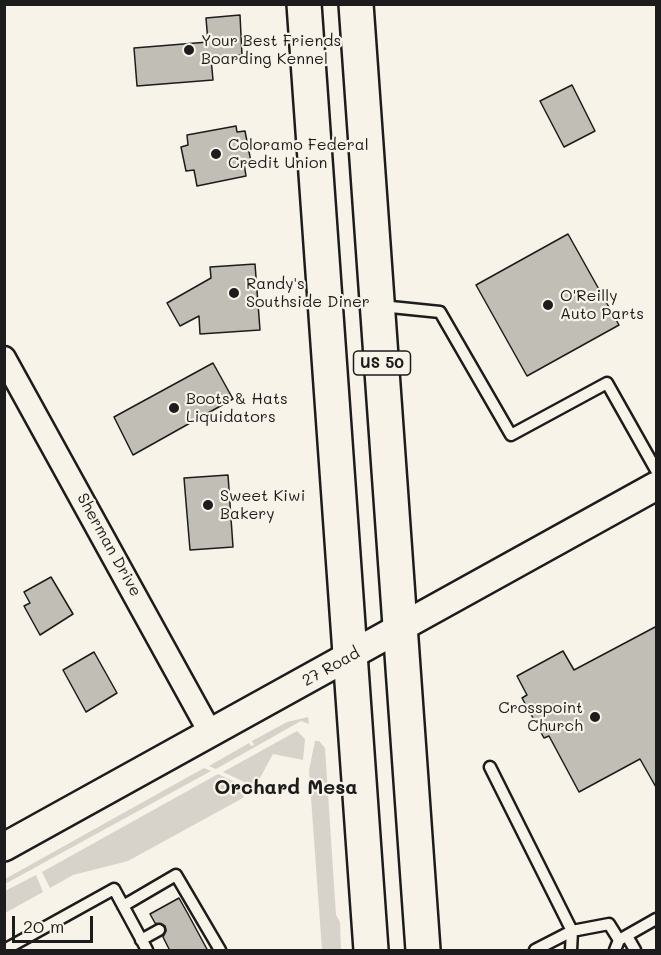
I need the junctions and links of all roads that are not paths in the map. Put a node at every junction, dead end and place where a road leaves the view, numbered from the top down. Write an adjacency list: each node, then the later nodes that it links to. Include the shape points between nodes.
1 (304, 4): 10 (highway, US 50)
2 (357, 4): 4 (highway, US 50)
3 (365, 4): 4 (highway)
4 (363, 97): 5 (highway, US 50)
5 (378, 305): 7 (lane, via 440,312 511,435 607,383); 9 (highway, US 50)
6 (4, 358): 11 (street, Sherman Drive)
7 (657, 470)
8 (657, 486): 9 (street, 27 Road)
9 (400, 628): 10 (street, 27 Road); 24 (highway, US 50)
10 (350, 657): 11 (street, 27 Road); 23 (highway, US 50)
11 (212, 734): 13 (street, 27 Road)
12 (490, 766): 17 (lane)
13 (4, 847)
14 (123, 906): 18 (lane); 20 (lane, via 114,889); 22 (lane, via 176,875 208,941)
15 (657, 919): 19 (lane)
16 (159, 930): 18 (lane)
17 (572, 931): 19 (lane, via 609,924); 25 (lane); 26 (lane)
18 (141, 940): 21 (lane)
19 (621, 942): 27 (lane)
20 (4, 950)
21 (147, 951)
22 (220, 951)
23 (371, 951)
24 (423, 951)
25 (535, 951)
26 (571, 951)
27 (635, 951)

